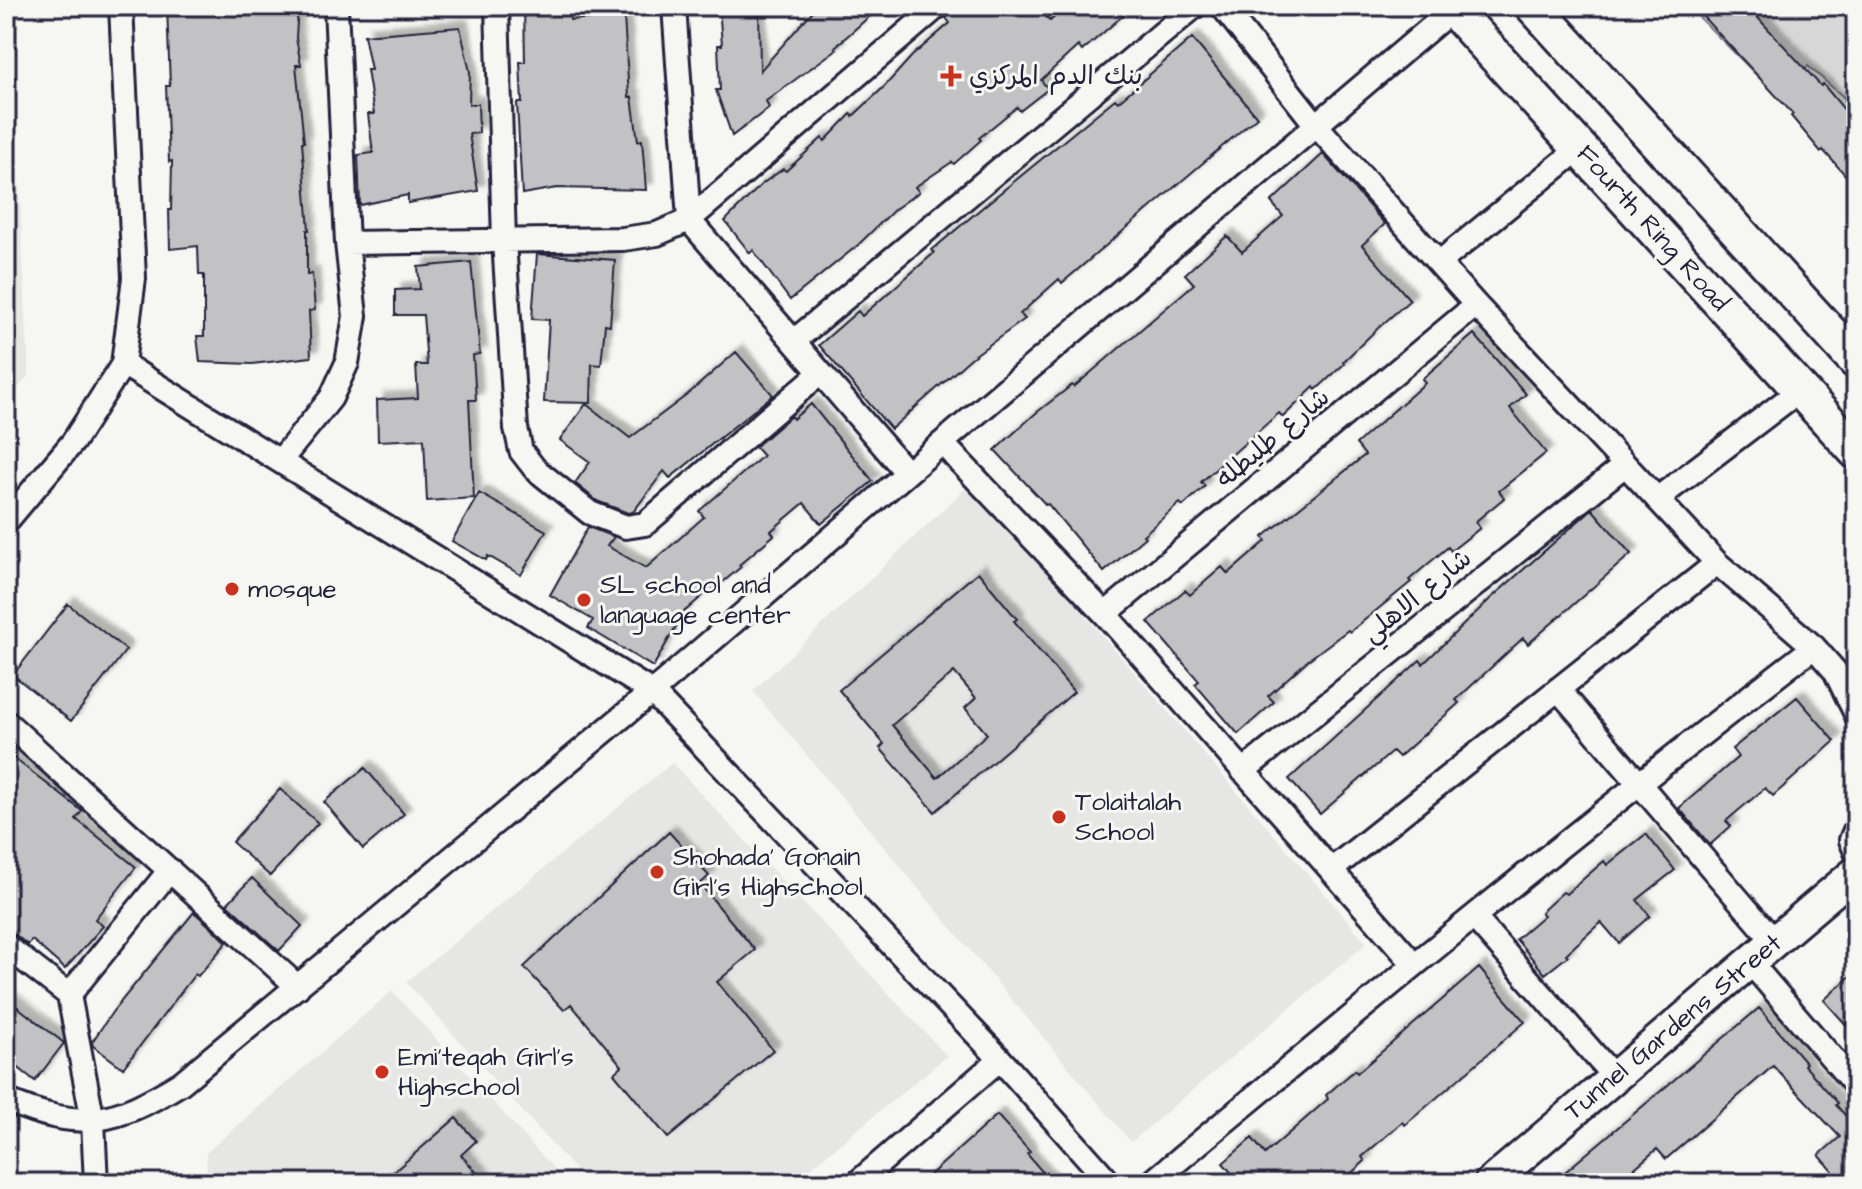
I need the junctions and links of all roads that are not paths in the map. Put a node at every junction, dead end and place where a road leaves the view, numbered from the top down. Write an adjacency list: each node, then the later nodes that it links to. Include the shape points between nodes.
1 (121, 6): 19 (street, via 134,278)
2 (336, 6): 14 (street)
3 (497, 6): 13 (street)
4 (674, 6): 12 (street)
5 (938, 6): 12 (street)
6 (1195, 6): 17 (street)
7 (1222, 6): 10 (street)
8 (1533, 6): 18 (main road)
9 (1452, 8): 10 (street); 11 (main road, Fourth Ring Road)
10 (1316, 125): 15 (street); 22 (street)
11 (1580, 148): 15 (street); 21 (main road, Fourth Ring Road)
12 (689, 220): 13 (street, via 657,234 623,239); 17 (street)
13 (504, 241): 14 (street); 20 (street, via 521,451 535,469 590,513 626,527 645,524)
14 (347, 243): 24 (street, via 355,316 347,363 331,398)
15 (1440, 262): 16 (street)
16 (1476, 305): 25 (street); 30 (street, شارع طليطله)
17 (794, 341): 20 (street)
18 (1856, 361)
19 (123, 364): 24 (street); 28 (street, via 73,442)
20 (820, 373): 26 (street)
21 (1800, 390): 23 (main road, Fourth Ring Road); 27 (street)
22 (942, 443): 26 (street); 30 (street)
23 (1856, 451)
24 (280, 461): 33 (street)
25 (1625, 465): 27 (street); 36 (street, شارع الاهلي)
26 (907, 473): 33 (street)
27 (1657, 499): 29 (street)
28 (6, 522)
29 (1717, 563): 31 (street); 32 (street)
30 (1105, 614): 36 (street)
31 (1814, 647): 34 (street, via 1835,671); 37 (street)
32 (1558, 689): 37 (street); 41 (street)
33 (652, 692): 48 (street); 50 (street)
34 (1856, 714)
35 (6, 722): 40 (street)
36 (1243, 771): 41 (street)
37 (1636, 783): 43 (street); 44 (street)
38 (1856, 828): 39 (street, via 1851,840)
39 (1856, 852)
40 (170, 870): 48 (street); 49 (street)
41 (1331, 870): 47 (street)
42 (1856, 872): 44 (main road, Tunnel Gardens Street)
43 (1474, 917): 47 (street); 51 (street)
44 (1774, 941): 46 (main road, Tunnel Gardens Street)
45 (6, 946): 49 (street)
46 (1750, 962): 51 (main road, Tunnel Gardens Street); 52 (street)
47 (1414, 964): 58 (street)
48 (298, 987): 54 (street, via 181,1083 143,1106)
49 (69, 995): 54 (street)
50 (1000, 1059): 56 (street); 57 (street)
51 (1614, 1077): 59 (main road, Tunnel Gardens Street)
52 (1856, 1086)
53 (6, 1100): 54 (street, via 51,1116)
54 (93, 1121): 55 (street)
55 (96, 1183)
56 (857, 1183)
57 (1110, 1183)
58 (1151, 1183)
59 (1490, 1183)

